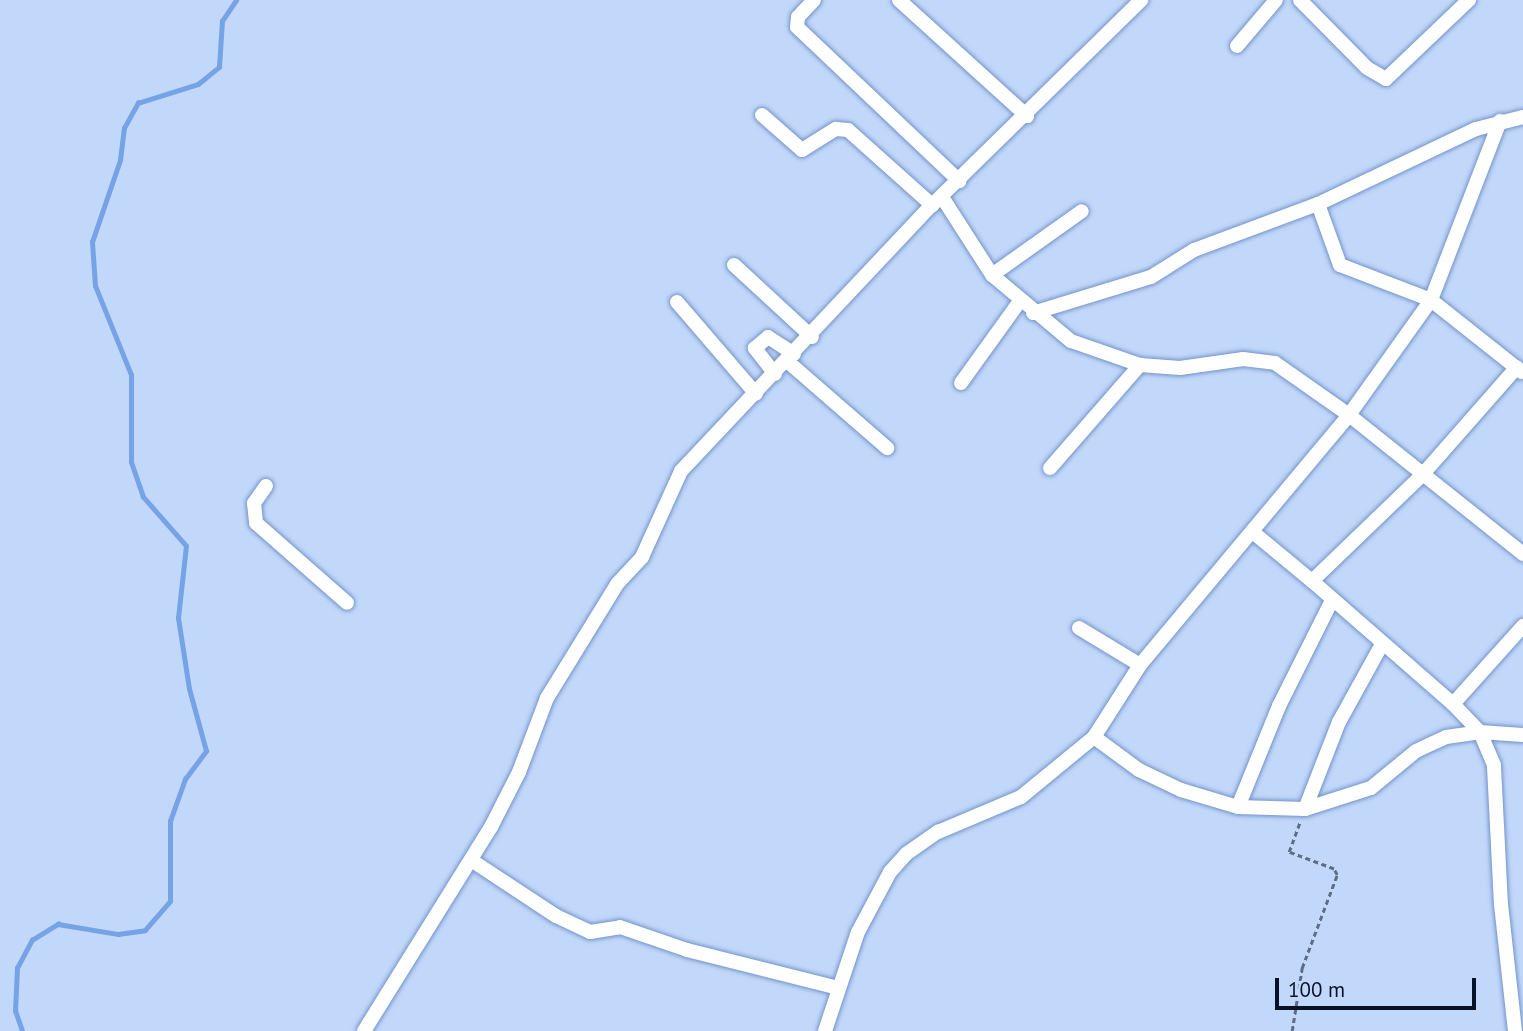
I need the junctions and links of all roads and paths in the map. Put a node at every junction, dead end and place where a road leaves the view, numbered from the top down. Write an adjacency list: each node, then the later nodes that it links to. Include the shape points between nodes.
1 (814, 0): 12 (street, via 798,17 797,27)
2 (900, 0): 9 (street)
3 (1141, 0): 9 (street)
4 (1276, 0): 7 (street)
5 (1300, 0): 6 (street, via 1367,68 1386,79)
6 (1469, 0)
7 (1237, 46)
8 (762, 115): 13 (street, via 802,150 836,129 848,130)
9 (1027, 116): 12 (street)
10 (1523, 117): 11 (street)
11 (1500, 121): 14 (street); 18 (street)
12 (960, 181): 13 (street)
13 (937, 201): 17 (street); 22 (street)
14 (1318, 204): 18 (street, via 1340,265); 21 (street, via 1194,250 1129,286)
15 (1082, 211): 17 (street)
16 (734, 265): 22 (street)
17 (992, 275): 19 (street)
18 (1431, 300): 25 (street); 29 (street)
19 (1020, 301): 21 (street); 27 (street)
20 (677, 302): 28 (street)
21 (1033, 313): 24 (street, via 1089,351)
22 (812, 337): 23 (street)
23 (791, 358): 26 (street); 26 (street, via 768,337 755,348); 30 (street)
24 (1140, 365): 29 (street, via 1181,368 1267,360); 31 (street)
25 (1520, 370): 32 (street)
26 (775, 374): 28 (street)
27 (961, 383)
28 (756, 394): 49 (street, via 675,480 642,557 617,584 547,698 519,772)
29 (1349, 415): 32 (street); 34 (street)
30 (887, 448)
31 (1050, 468)
32 (1423, 474): 35 (street); 36 (street)
33 (266, 486): 37 (street, via 254,503 256,523)
34 (1254, 533): 36 (street); 42 (street)
35 (1523, 554)
36 (1312, 581): 38 (street)
37 (344, 600)
38 (1331, 602): 41 (street); 47 (street, via 1279,706)
39 (1523, 626): 43 (street)
40 (1079, 628): 42 (street)
41 (1382, 644): 43 (street); 48 (street, via 1339,722)
42 (1140, 665): 46 (street)
43 (1453, 704): 44 (street)
44 (1480, 732): 45 (street); 48 (street, via 1432,743 1371,788); 54 (street, via 1492,754 1497,786 1501,905)
45 (1523, 735)
46 (1094, 737): 47 (street, via 1160,782); 50 (street, via 1021,797 939,831 906,854 890,872 858,932)
47 (1238, 807): 48 (street)
48 (1305, 809): 53 (path, via 1289,852 1334,869 1337,875 1302,968)
49 (471, 860): 50 (street, via 556,916 590,932 628,929 687,950); 51 (street)
50 (838, 988): 52 (street)
51 (364, 1031)
52 (825, 1031)
53 (1293, 1031)
54 (1515, 1031)

